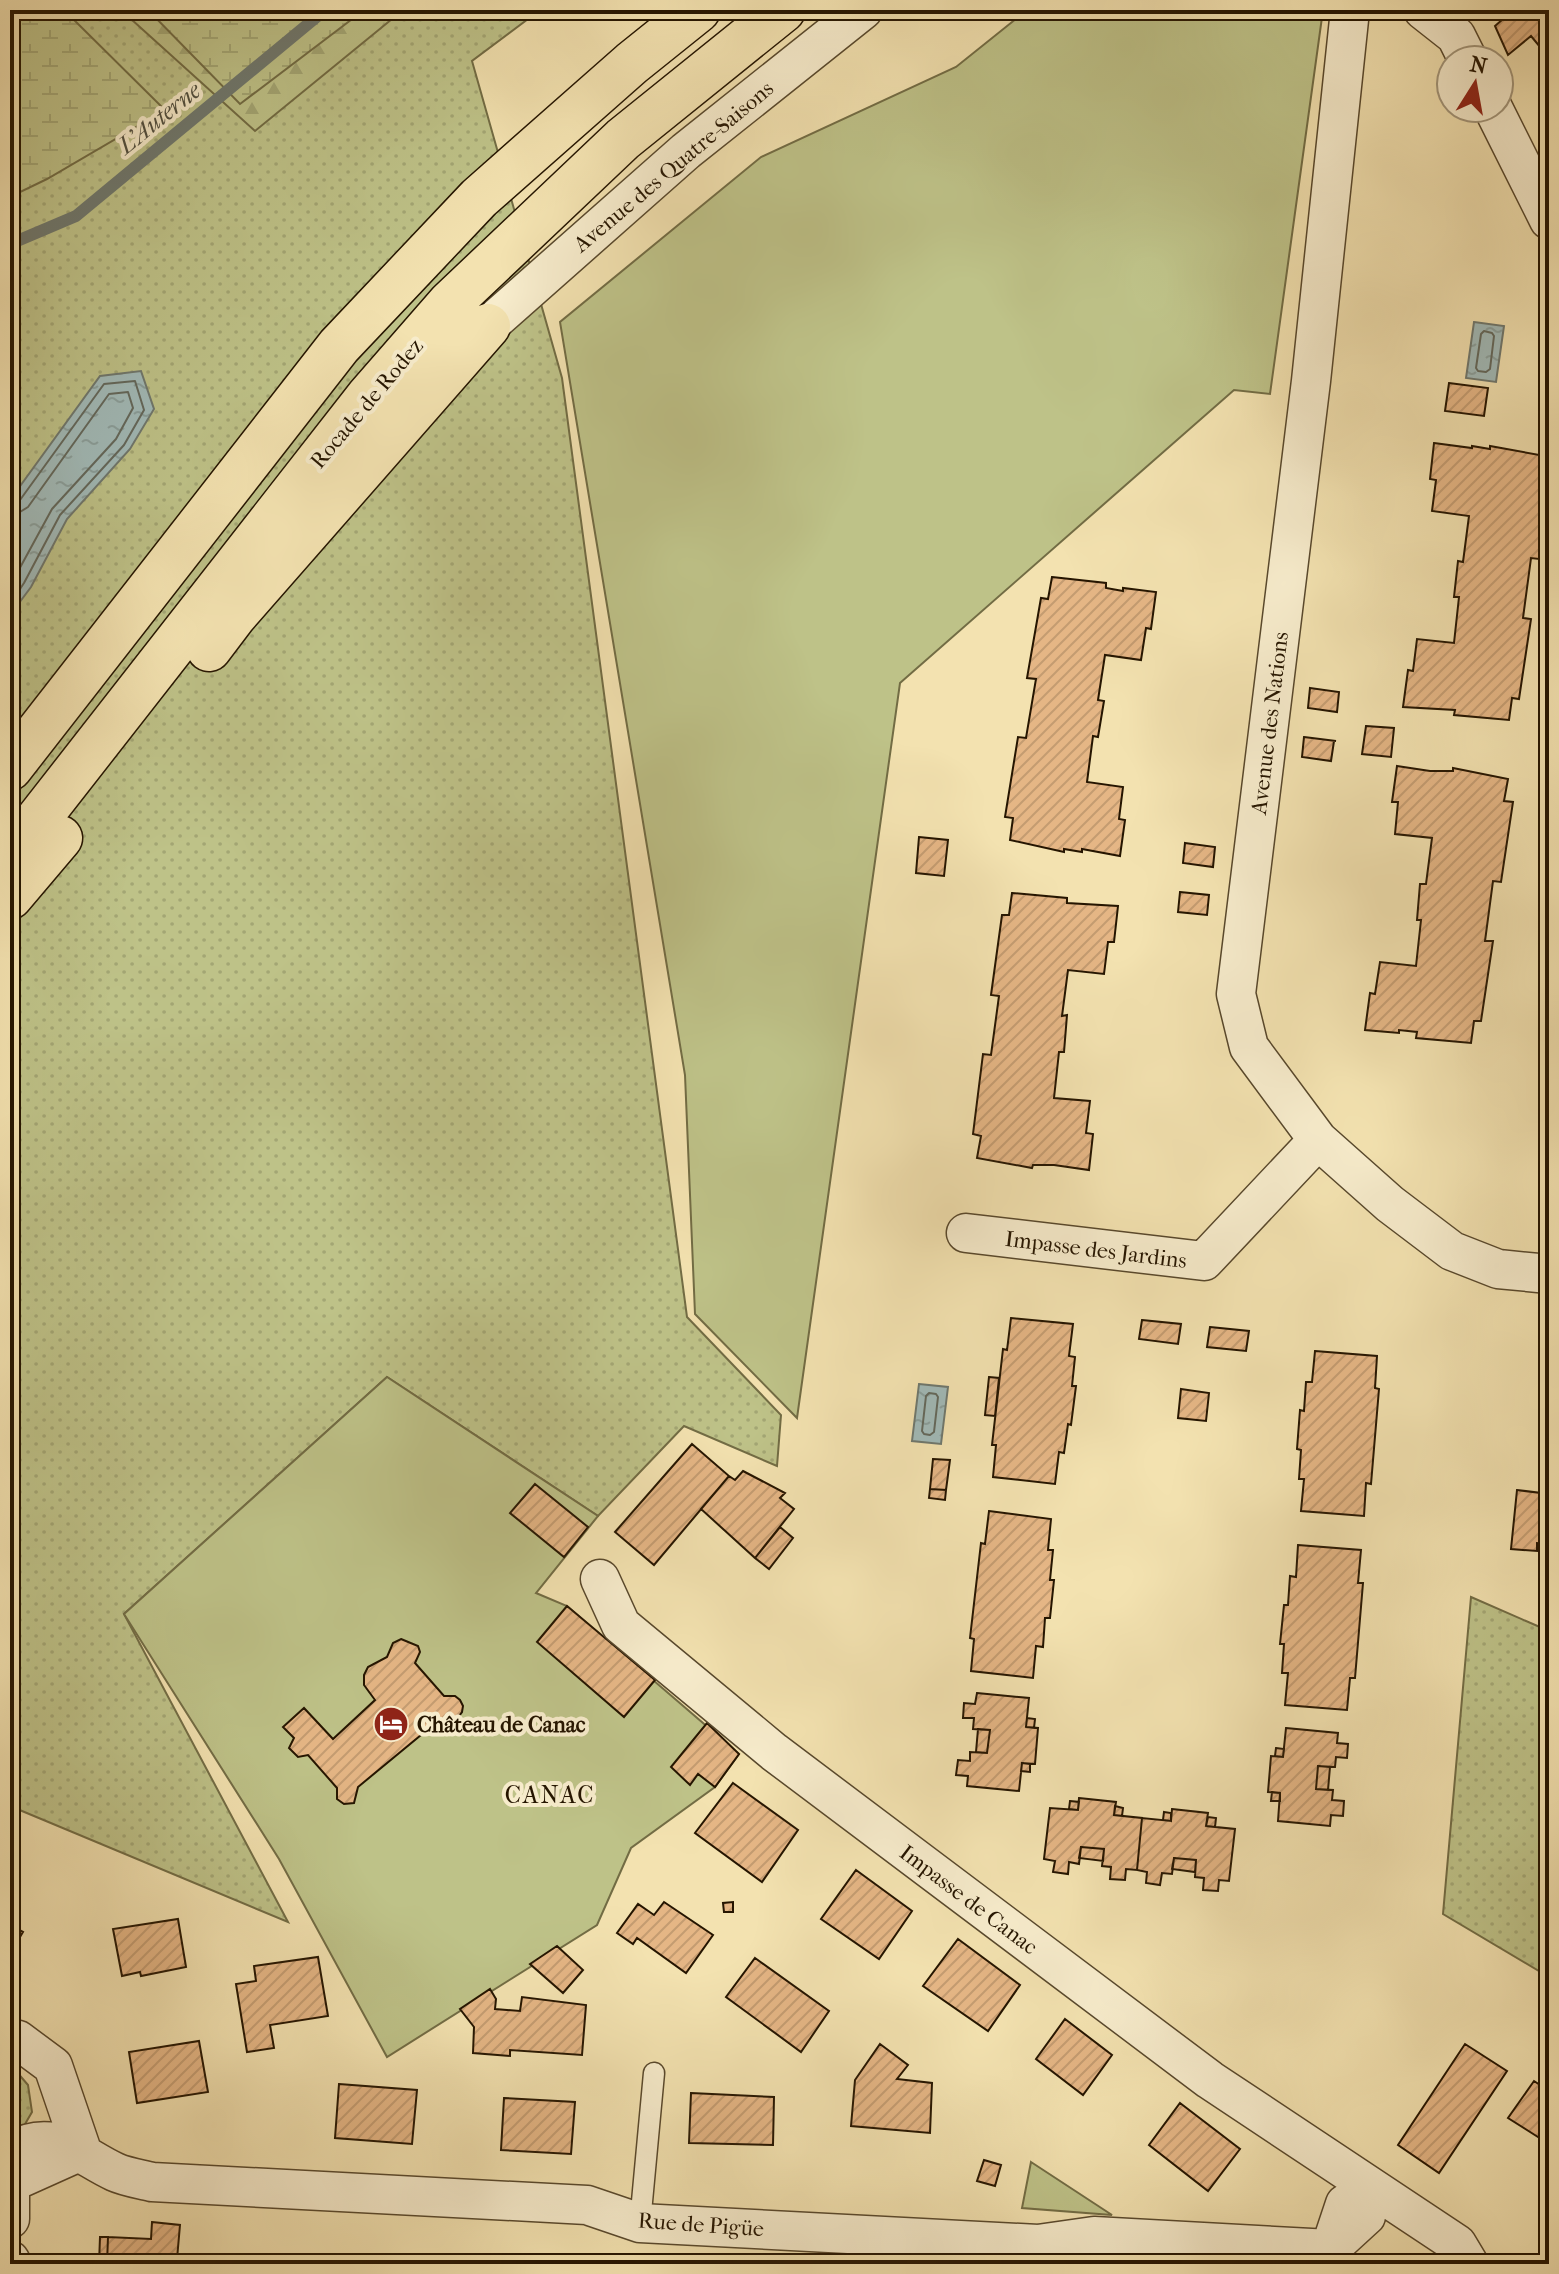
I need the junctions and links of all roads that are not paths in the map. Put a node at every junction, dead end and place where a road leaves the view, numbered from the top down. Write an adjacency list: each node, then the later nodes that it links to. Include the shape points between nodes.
1 (698, 10): 10 (highway, via 479,198 339,346)
2 (783, 10): 13 (highway, Rocade de Rodez, via 623,139 450,303 368,397)
3 (863, 10): 9 (street, Avenue des Quatre-Saisons, via 686,151)
4 (1350, 10): 15 (street, Avenue des Nations, via 1236,994 1249,1047)
5 (1423, 10): 6 (street)
6 (1460, 44)
7 (1501, 124): 8 (street)
8 (1549, 220)
9 (488, 326): 14 (highway, via 234,616)
10 (63, 701): 11 (lane); 12 (highway)
11 (10, 747)
12 (10, 768)
13 (10, 855)
14 (10, 897)
15 (1318, 1140): 16 (street, Impasse des Jardins, via 1204,1261); 17 (street, Avenue des Nations, via 1452,1251 1498,1269)
16 (966, 1233)
17 (1549, 1274)
18 (600, 1579): 24 (street, Impasse de Canac, via 621,1625 751,1734 1210,2080)
19 (10, 2038): 22 (street, via 53,2066)
20 (654, 2073): 27 (lane)
21 (10, 2151): 22 (street, Rue de Pigüe, via 52,2141)
22 (82, 2151): 23 (street); 27 (street, Rue de Pigüe, via 116,2172 152,2182 587,2205)
23 (10, 2183)
24 (1370, 2188): 27 (street, Rue de Pigüe, via 1345,2204 1330,2249 1094,2236 1038,2244); 28 (street, via 1457,2244)
25 (10, 2193): 26 (street)
26 (10, 2219)
27 (640, 2223)
28 (1469, 2264)

